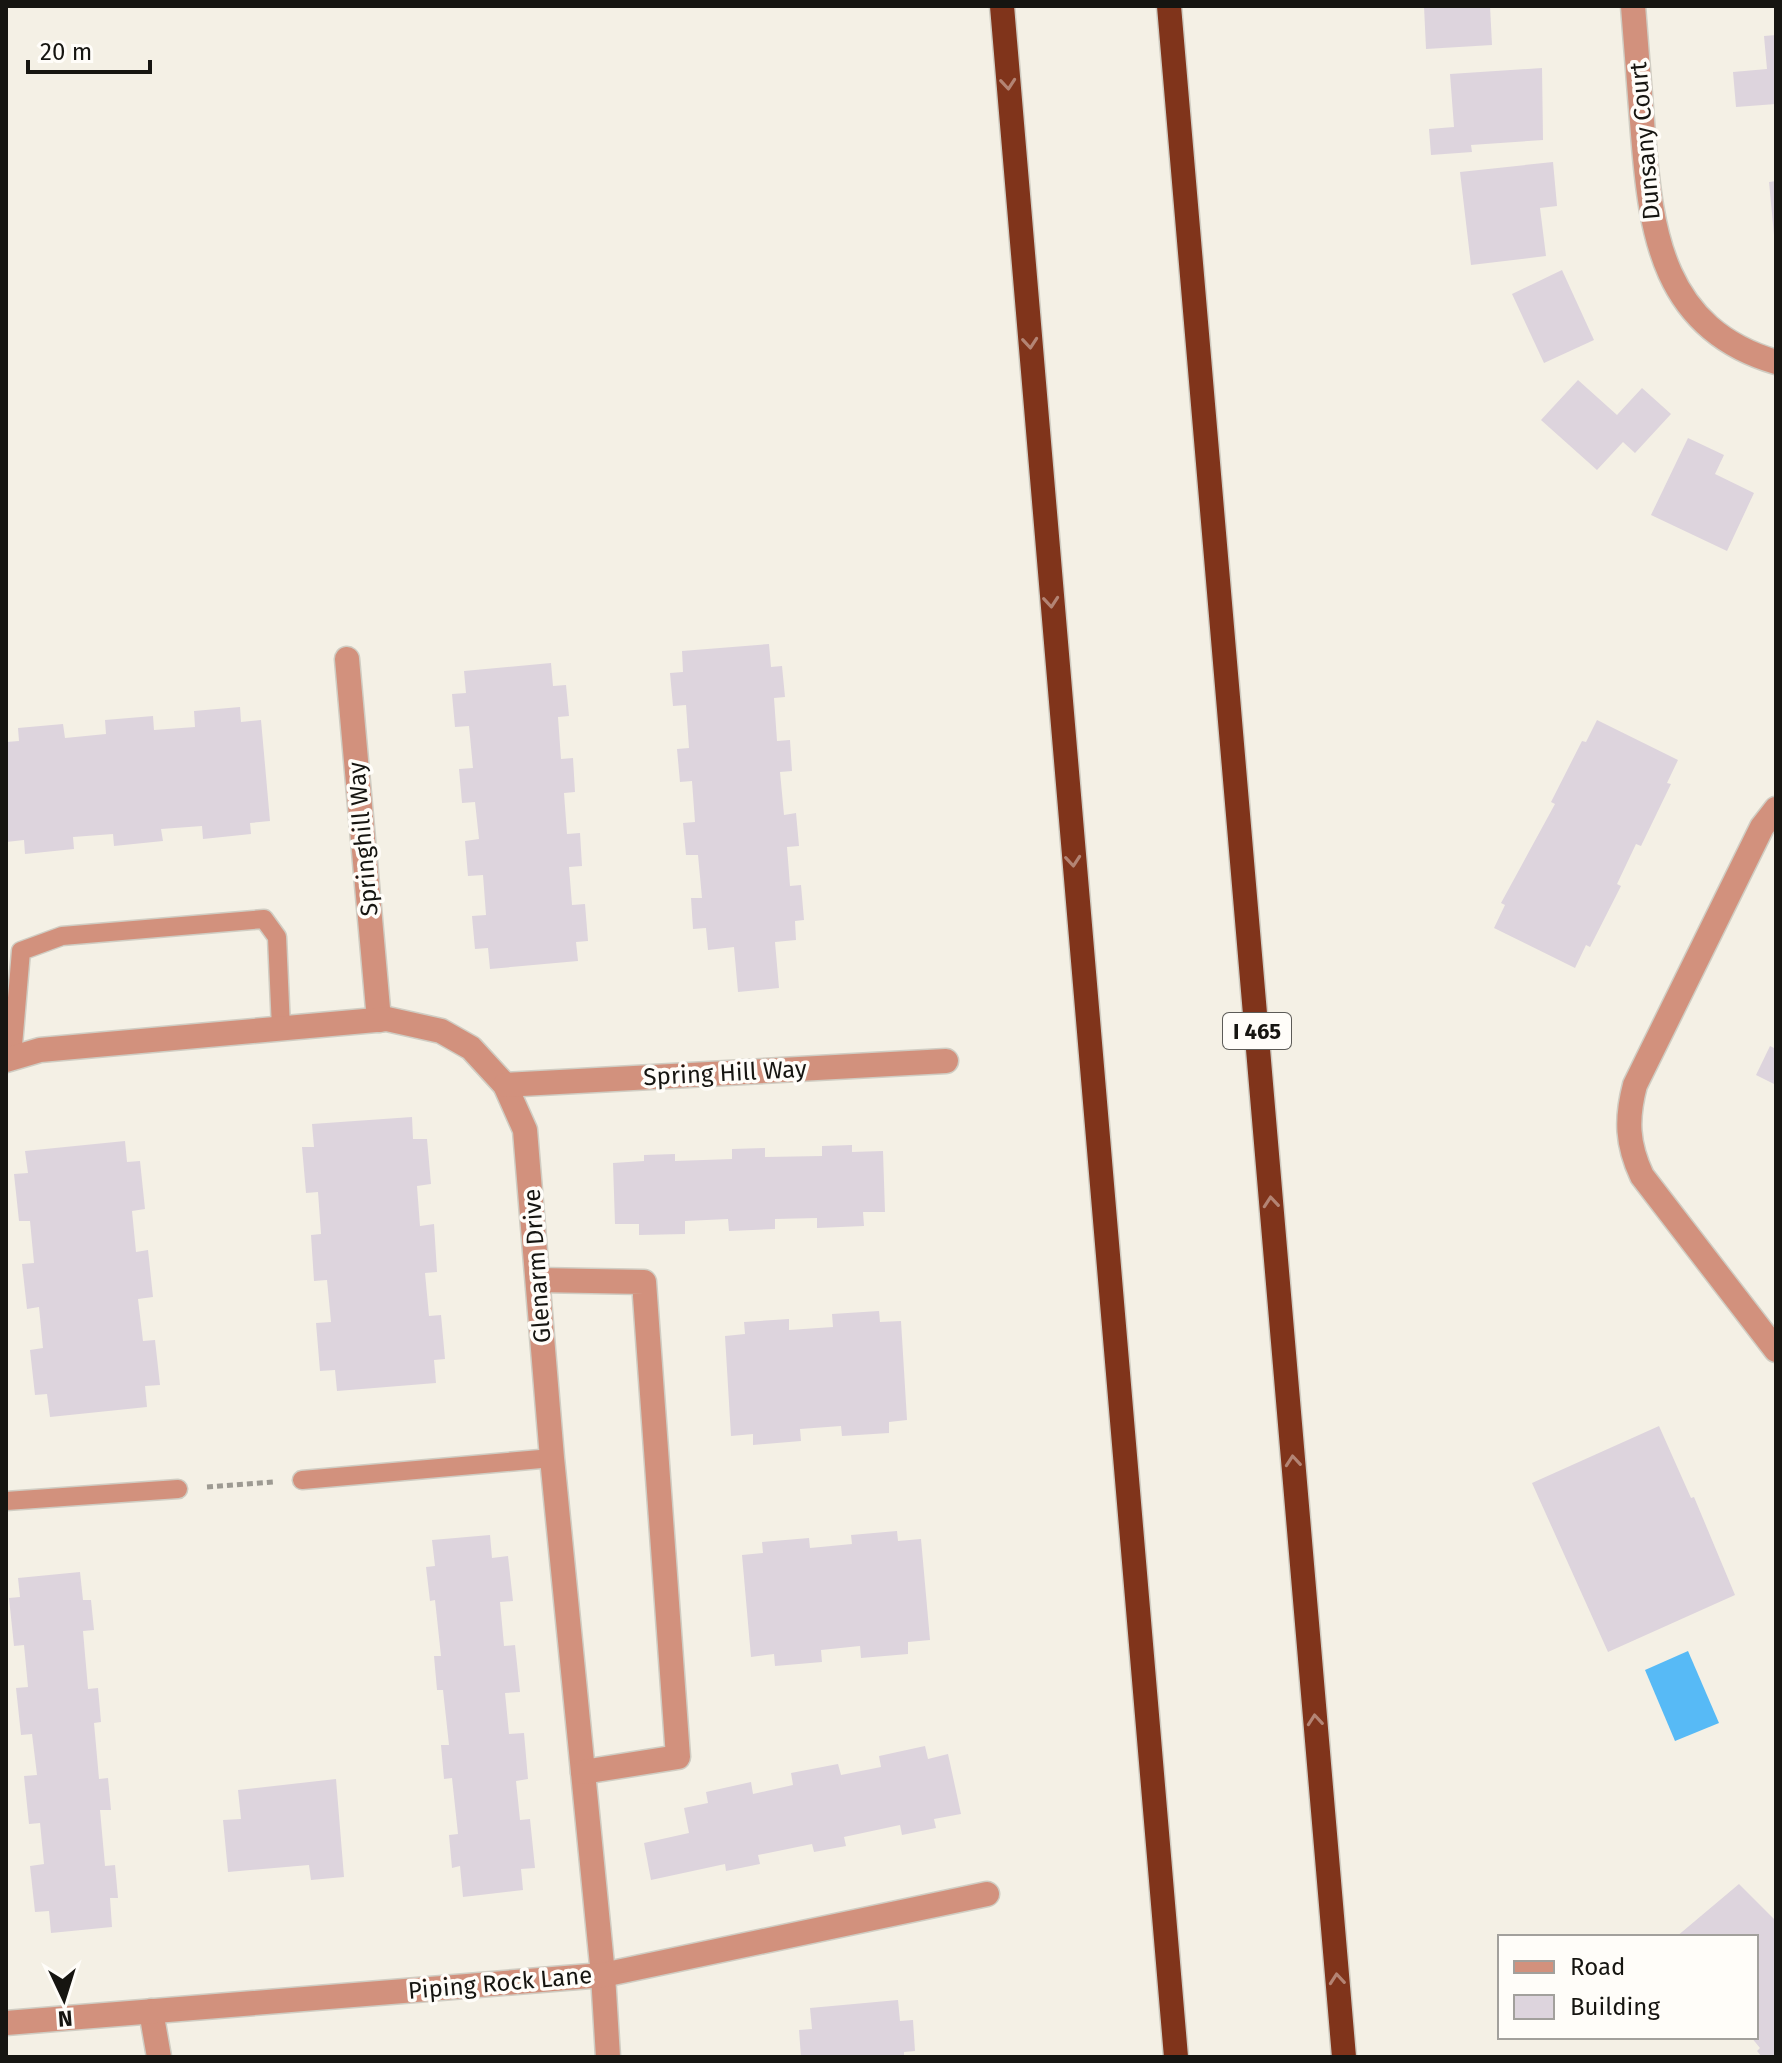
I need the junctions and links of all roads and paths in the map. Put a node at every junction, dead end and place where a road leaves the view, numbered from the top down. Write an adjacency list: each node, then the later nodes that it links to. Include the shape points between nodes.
1 (1002, 6): 25 (highway, one-way to 25)
2 (1169, 6): 26 (highway, I 465, one-way to 2)
3 (1633, 6): 4 (street, Dunsany Court, via 1648,201 1661,258 1706,323 1731,342)
4 (1776, 362)
5 (347, 659): 7 (street, Springhill Way)
6 (1776, 809): 13 (street, via 1762,827 1635,1085 1628,1119 1629,1143 1642,1176)
7 (379, 1020): 8 (street, Glenarm Drive); 11 (street, Glenarm Drive, via 441,1031 471,1048)
8 (281, 1028): 9 (street, Glenarm Drive, via 40,1050); 9 (lane, via 277,937 264,919 62,936 21,951)
9 (9, 1059)
10 (946, 1061): 11 (street, Spring Hill Way)
11 (505, 1085): 12 (street, Glenarm Drive, via 528,1148)
12 (539, 1280): 14 (street, Glenarm Drive); 18 (street, via 644,1282 678,1757)
13 (1776, 1350)
14 (552, 1458): 15 (lane); 18 (street, Glenarm Drive)
15 (302, 1480): 16 (path)
16 (178, 1489): 17 (lane)
17 (6, 1501)
18 (583, 1772): 20 (street, Glenarm Drive)
19 (987, 1894): 20 (street, Piping Rock Lane)
20 (603, 1975): 21 (street, Piping Rock Lane); 24 (street, Glenarm Drive)
21 (151, 2011): 22 (street, Piping Rock Lane); 23 (street)
22 (6, 2023)
23 (159, 2057)
24 (608, 2057)
25 (1176, 2057)
26 (1344, 2057)

